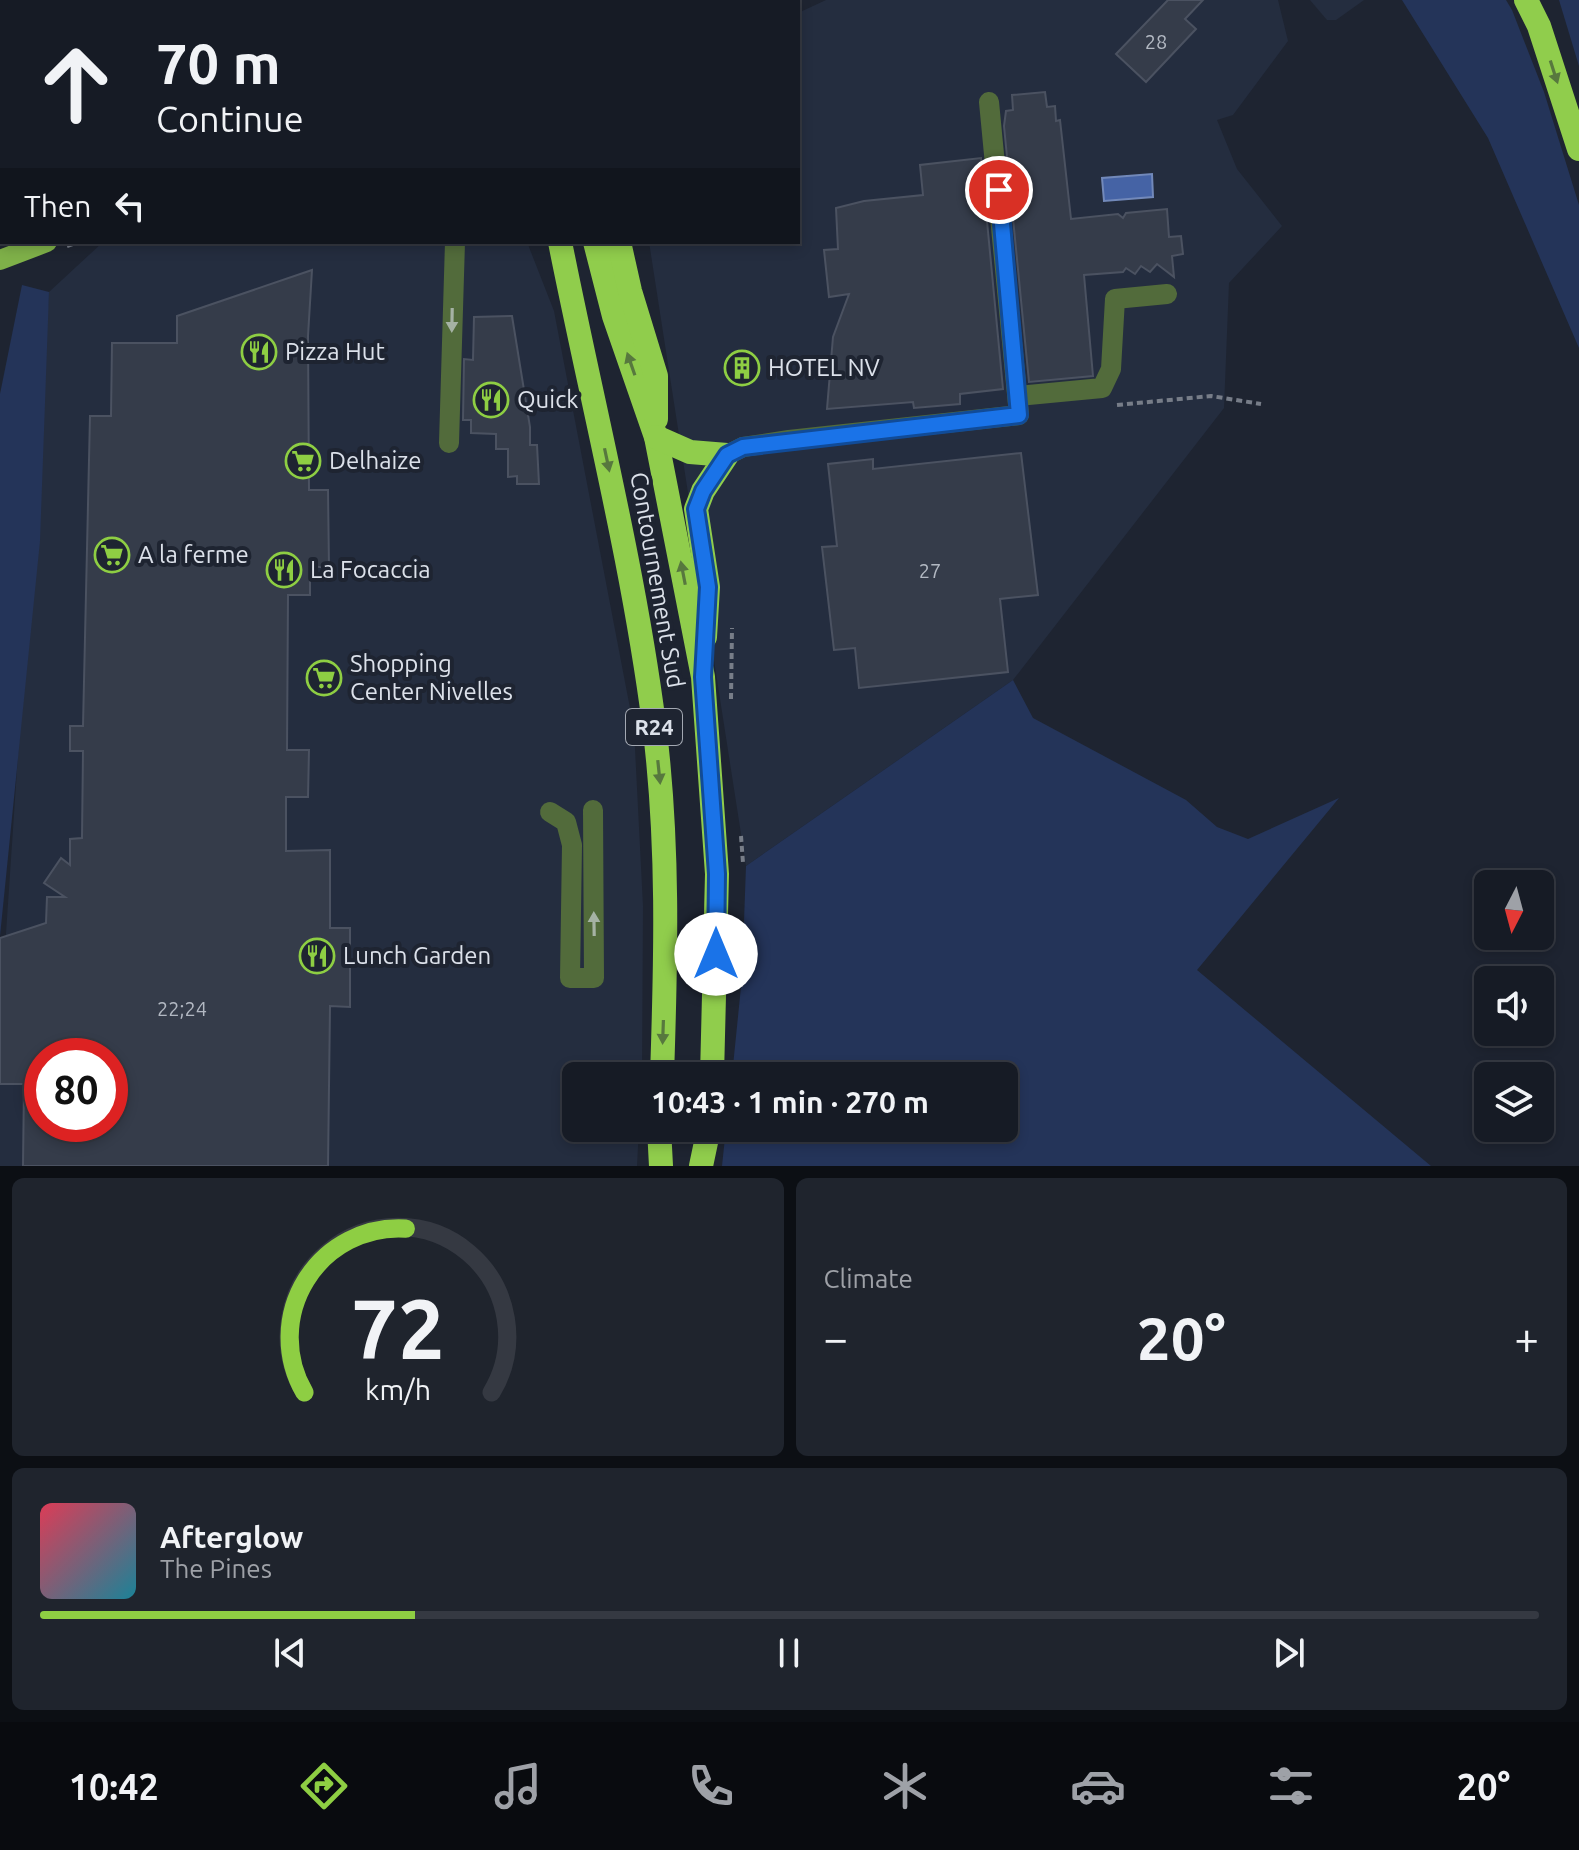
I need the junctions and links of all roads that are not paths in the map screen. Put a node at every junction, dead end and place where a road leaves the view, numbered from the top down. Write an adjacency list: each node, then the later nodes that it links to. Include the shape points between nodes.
1 (1526, 0): 3 (highway)
2 (1537, 0): 3 (highway)
3 (1539, 26): 5 (highway, one-way to 5)
4 (989, 102): 13 (lane)
5 (1579, 149)
6 (42, 244): 11 (main road)
7 (455, 244): 15 (lane, one-way to 15)
8 (596, 244): 14 (highway, Contournement Sud / R24, one-way to 8)
9 (619, 244): 14 (highway, via 656,376)
10 (558, 245): 20 (highway, Contournement Sud / R24, one-way to 20, via 620,525 654,723 666,863)
11 (0, 260)
12 (1167, 294): 13 (lane, via 1115,299 1111,369 1102,388)
13 (1018, 396): 16 (lane, via 1019,415 789,440 743,447)
14 (656, 437): 16 (highway, via 690,452); 17 (highway, Contournement Sud / R24, one-way to 14)
15 (449, 443)
16 (727, 455): 17 (highway, via 696,509 708,587)
17 (703, 677): 21 (highway, Contournement Sud / R24, via 717,874)
18 (593, 810): 19 (lane, one-way to 18, via 566,822 572,845 570,978 594,978)
19 (550, 812)
20 (662, 1062)
21 (712, 1062)
22 (660, 1142): 24 (highway)
23 (706, 1142): 25 (highway)
24 (661, 1166)
25 (701, 1166)

